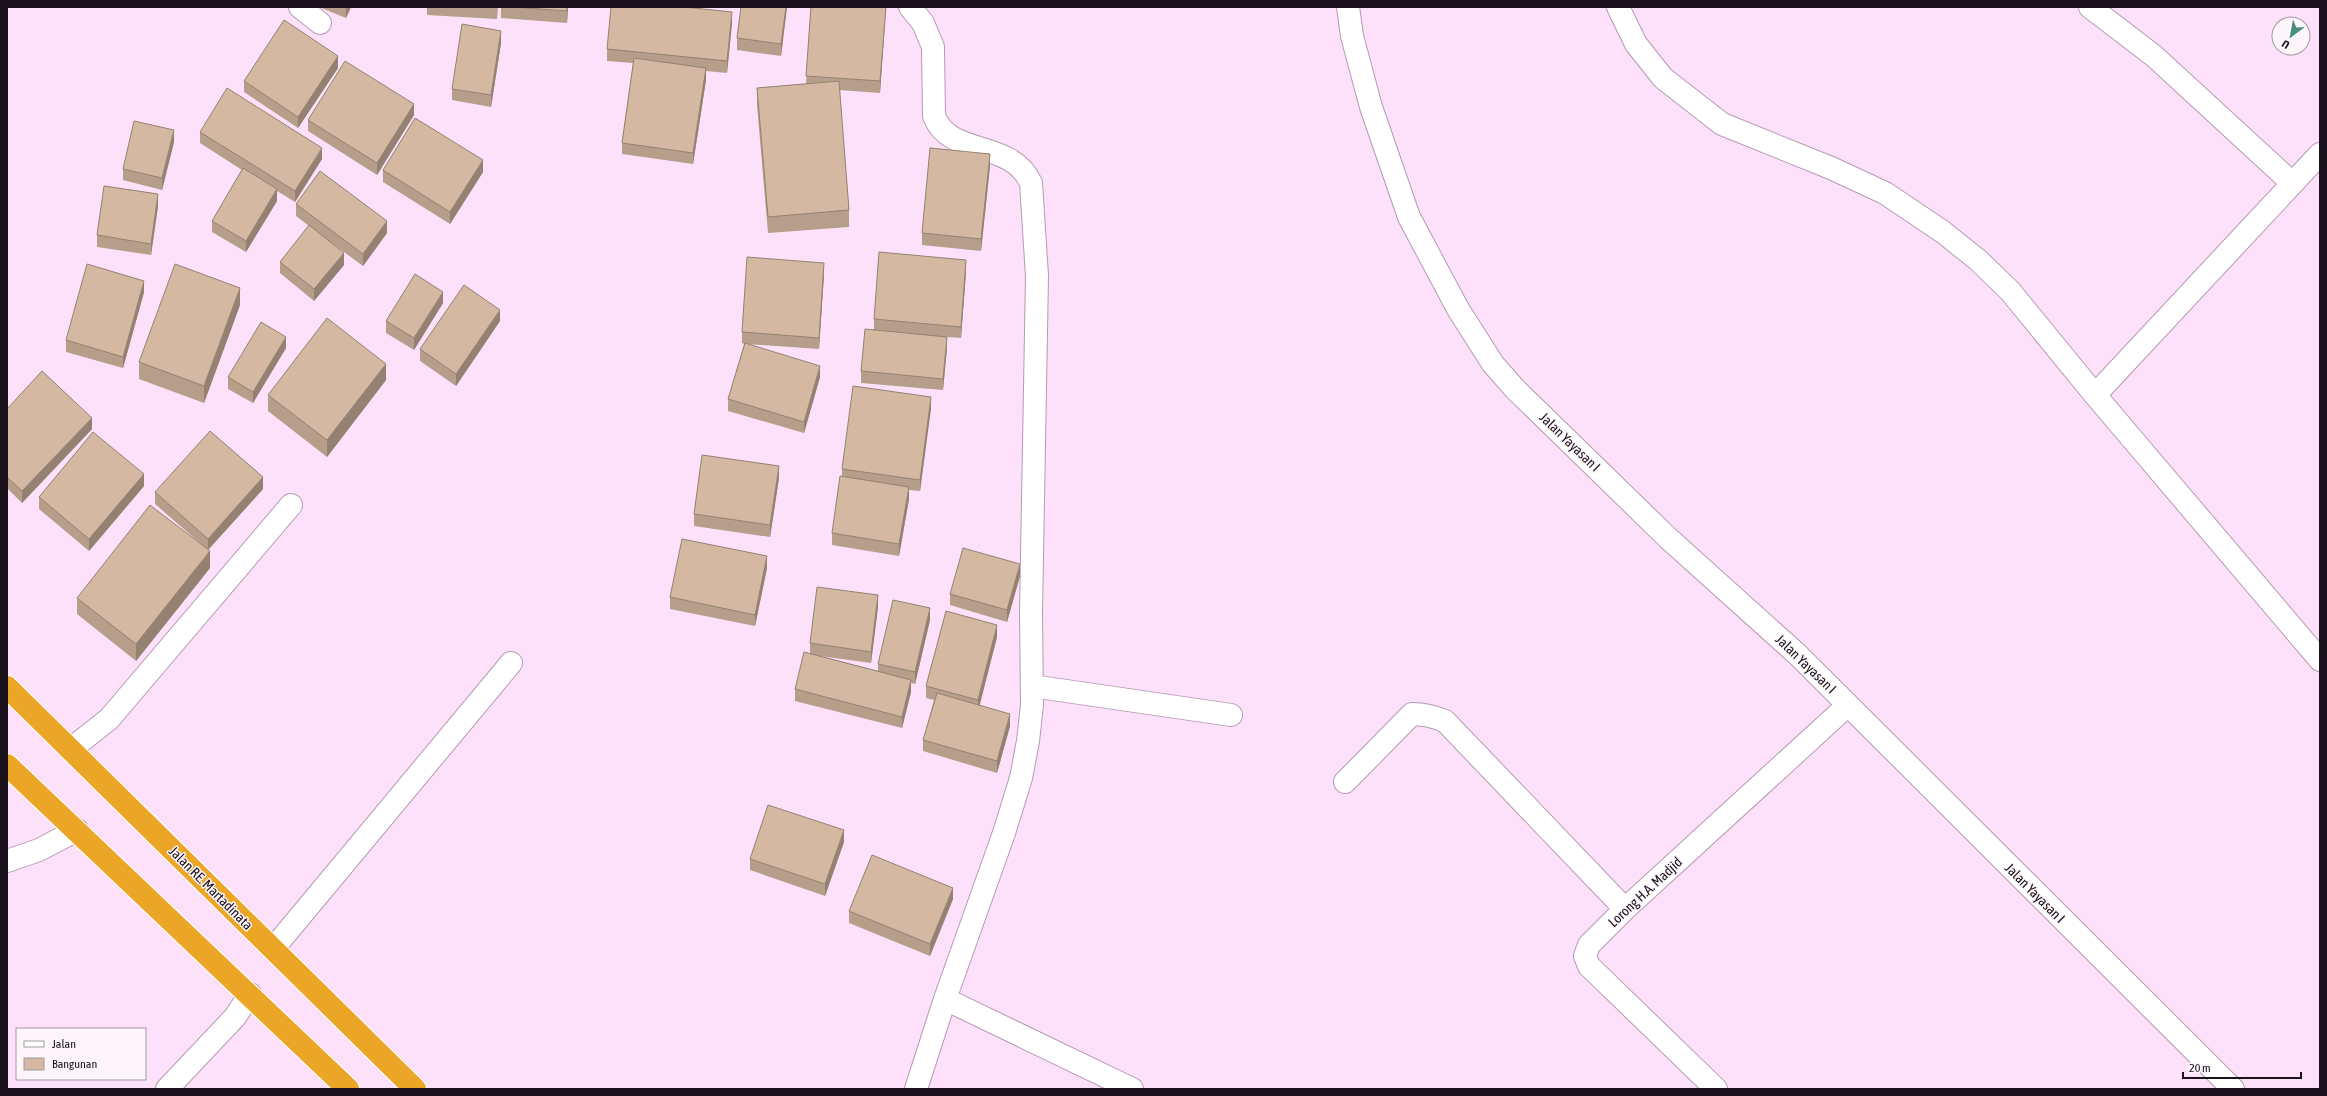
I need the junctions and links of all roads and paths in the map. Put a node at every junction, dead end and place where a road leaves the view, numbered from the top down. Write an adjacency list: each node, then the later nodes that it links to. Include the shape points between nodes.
1 (300, 7): 6 (street)
2 (910, 7): 13 (street, via 923,22 933,47 934,116 937,126 953,139 1009,158 1026,173 1031,183 1037,276 1031,596)
3 (1348, 7): 15 (street, Jalan Yayasan I, via 1352,36 1370,107 1409,217 1458,309 1493,364 1515,389 1668,538 1798,655)
4 (1618, 7): 9 (street, via 1636,44 1663,78 1722,124 1885,193 1978,260 2010,291)
5 (2090, 7): 8 (street, via 2154,56)
6 (320, 23)
7 (2320, 154): 8 (street)
8 (2292, 183): 9 (street)
9 (2095, 395): 11 (street)
10 (291, 505): 17 (street, via 109,719)
11 (2320, 660)
12 (511, 663): 23 (street)
13 (1032, 686): 16 (street); 25 (street, via 1029,734 1021,778)
14 (7, 688): 17 (highway, Jalan RE. Martadinata)
15 (1848, 705): 22 (street, Lorong H.A. Madjid); 32 (street, Jalan Yayasan I)
16 (1231, 715)
17 (72, 749): 23 (highway, Jalan RE. Martadinata)
18 (7, 765): 20 (highway)
19 (1345, 782): 22 (street, via 1412,714 1434,716 1445,722)
20 (77, 830): 21 (street, via 39,850); 24 (highway)
21 (7, 861)
22 (1625, 909): 31 (street, Lorong H.A. Madjid, via 1589,945 1585,956 1587,963)
23 (273, 949): 28 (highway, Jalan RE. Martadinata)
24 (250, 994): 26 (street, via 235,1017); 27 (highway)
25 (945, 999): 29 (street); 30 (street)
26 (167, 1089)
27 (348, 1089)
28 (415, 1089)
29 (916, 1089)
30 (1132, 1089)
31 (1716, 1089)
32 (2233, 1089)

